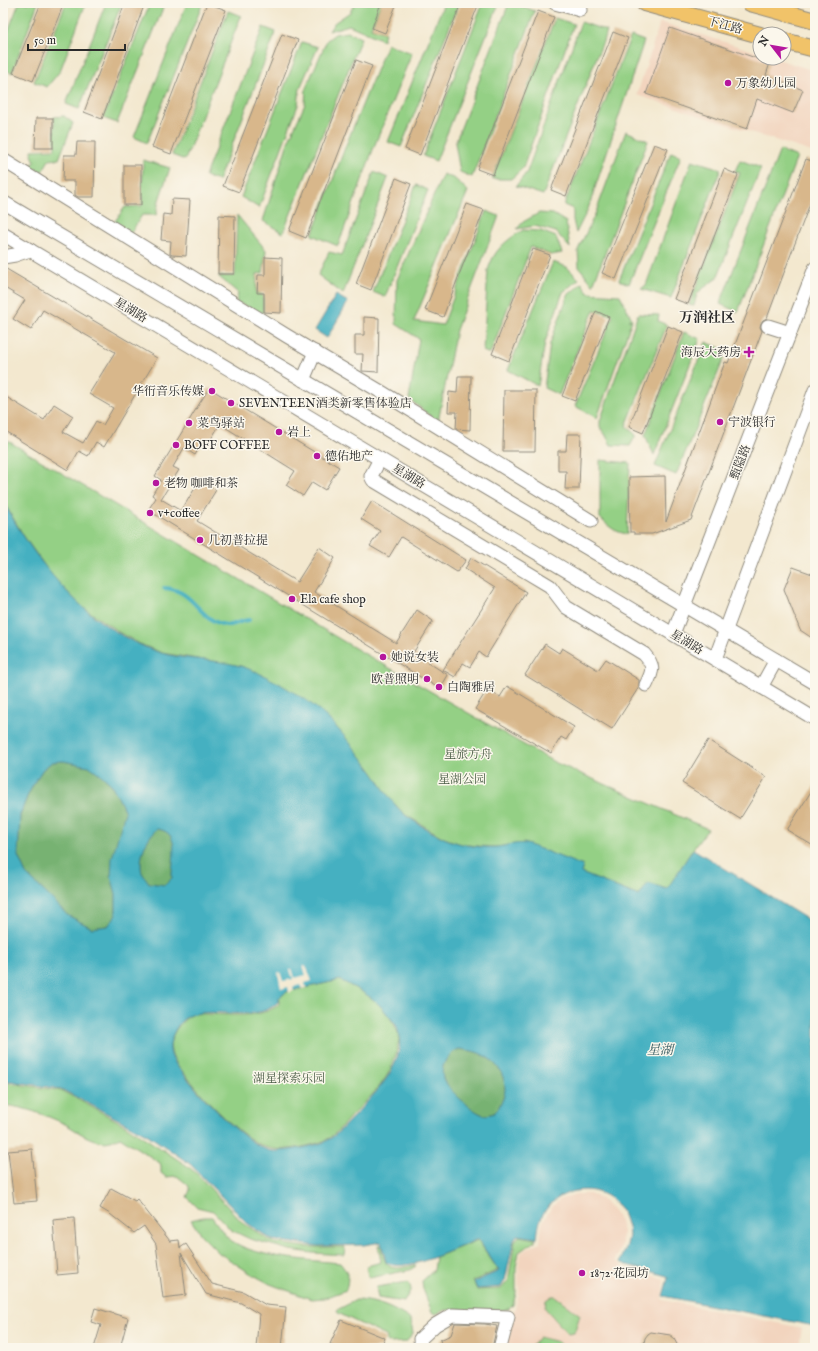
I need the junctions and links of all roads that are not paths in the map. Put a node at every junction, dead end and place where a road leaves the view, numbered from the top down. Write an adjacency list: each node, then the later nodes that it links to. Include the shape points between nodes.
1 (555, 3): 4 (street)
2 (644, 3): 6 (main road, 下江路)
3 (750, 3): 5 (main road)
4 (580, 10)
5 (815, 21)
6 (752, 32)
7 (792, 43): 8 (main road)
8 (815, 49)
9 (3, 160): 17 (street)
10 (3, 202): 18 (street)
11 (3, 234): 12 (street, 星湖路)
12 (30, 250): 13 (street); 20 (street, 星湖路)
13 (3, 256)
14 (815, 268): 16 (street, 甄隘路)
15 (768, 326): 16 (street)
16 (790, 333): 22 (street, 甄隘路)
17 (315, 352): 18 (street); 21 (street)
18 (304, 380): 22 (street)
19 (815, 390): 23 (street)
20 (380, 459): 24 (street, 星湖路); 28 (street, via 371,476 373,480 550,586 566,607 644,654 652,665)
21 (591, 521)
22 (684, 606): 23 (street); 24 (street, 甄隘路)
23 (726, 630): 25 (street); 26 (street)
24 (673, 634): 25 (street, 星湖路)
25 (715, 659): 29 (street, 星湖路)
26 (776, 660): 27 (street); 29 (street)
27 (815, 683)
28 (646, 685)
29 (761, 687): 30 (street, 星湖路)
30 (815, 719)
31 (421, 1348): 32 (street, via 420,1339 435,1325 452,1315 508,1317)
32 (500, 1348)

